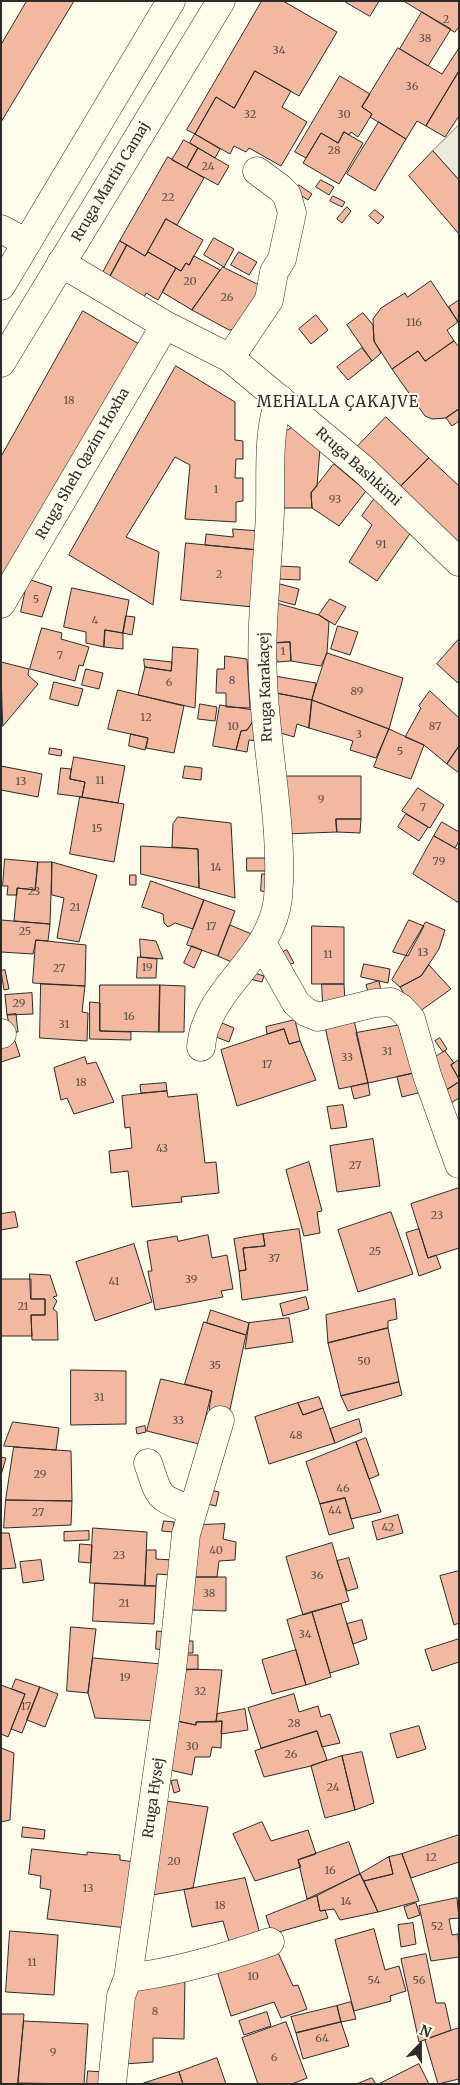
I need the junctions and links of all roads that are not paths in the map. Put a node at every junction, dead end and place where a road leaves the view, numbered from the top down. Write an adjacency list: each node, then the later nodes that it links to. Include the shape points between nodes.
1 (171, 1): 5 (street)
2 (221, 1): 6 (street, Rruga Martin Camaj)
3 (257, 171): 9 (street, via 287,195 292,213 269,300)
4 (1, 229): 5 (street)
5 (27, 243): 7 (street)
6 (61, 263): 8 (street, Rruga Bashkimi); 10 (street, Rruga Martin Camaj)
7 (1, 286)
8 (165, 325): 9 (street, Rruga Bashkimi); 13 (street, Rruga Sheh Qazim Hoxha)
9 (230, 358): 11 (street, Rruga Bashkimi)
10 (1, 363)
11 (280, 399): 12 (street, Rruga Bashkimi, via 363,469); 14 (street, Rruga Karakaçej, via 273,423 262,644 279,882 277,901)
12 (459, 562)
13 (1, 604)
14 (262, 943): 15 (street, Rruga Karakaçej, via 206,1024); 16 (street, via 296,1002 306,1012 318,1017 391,1002 411,1019)
15 (200, 1046)
16 (459, 1164)
17 (220, 1420): 19 (street, Rruga Hysej)
18 (148, 1463): 19 (street, via 159,1494 166,1501)
19 (192, 1511): 21 (street, Rruga Hysej, via 186,1534 172,1670)
20 (270, 1942): 21 (street, via 196,1964)
21 (128, 1978): 22 (street, Rruga Hysej, via 121,1996)
22 (112, 2084)

